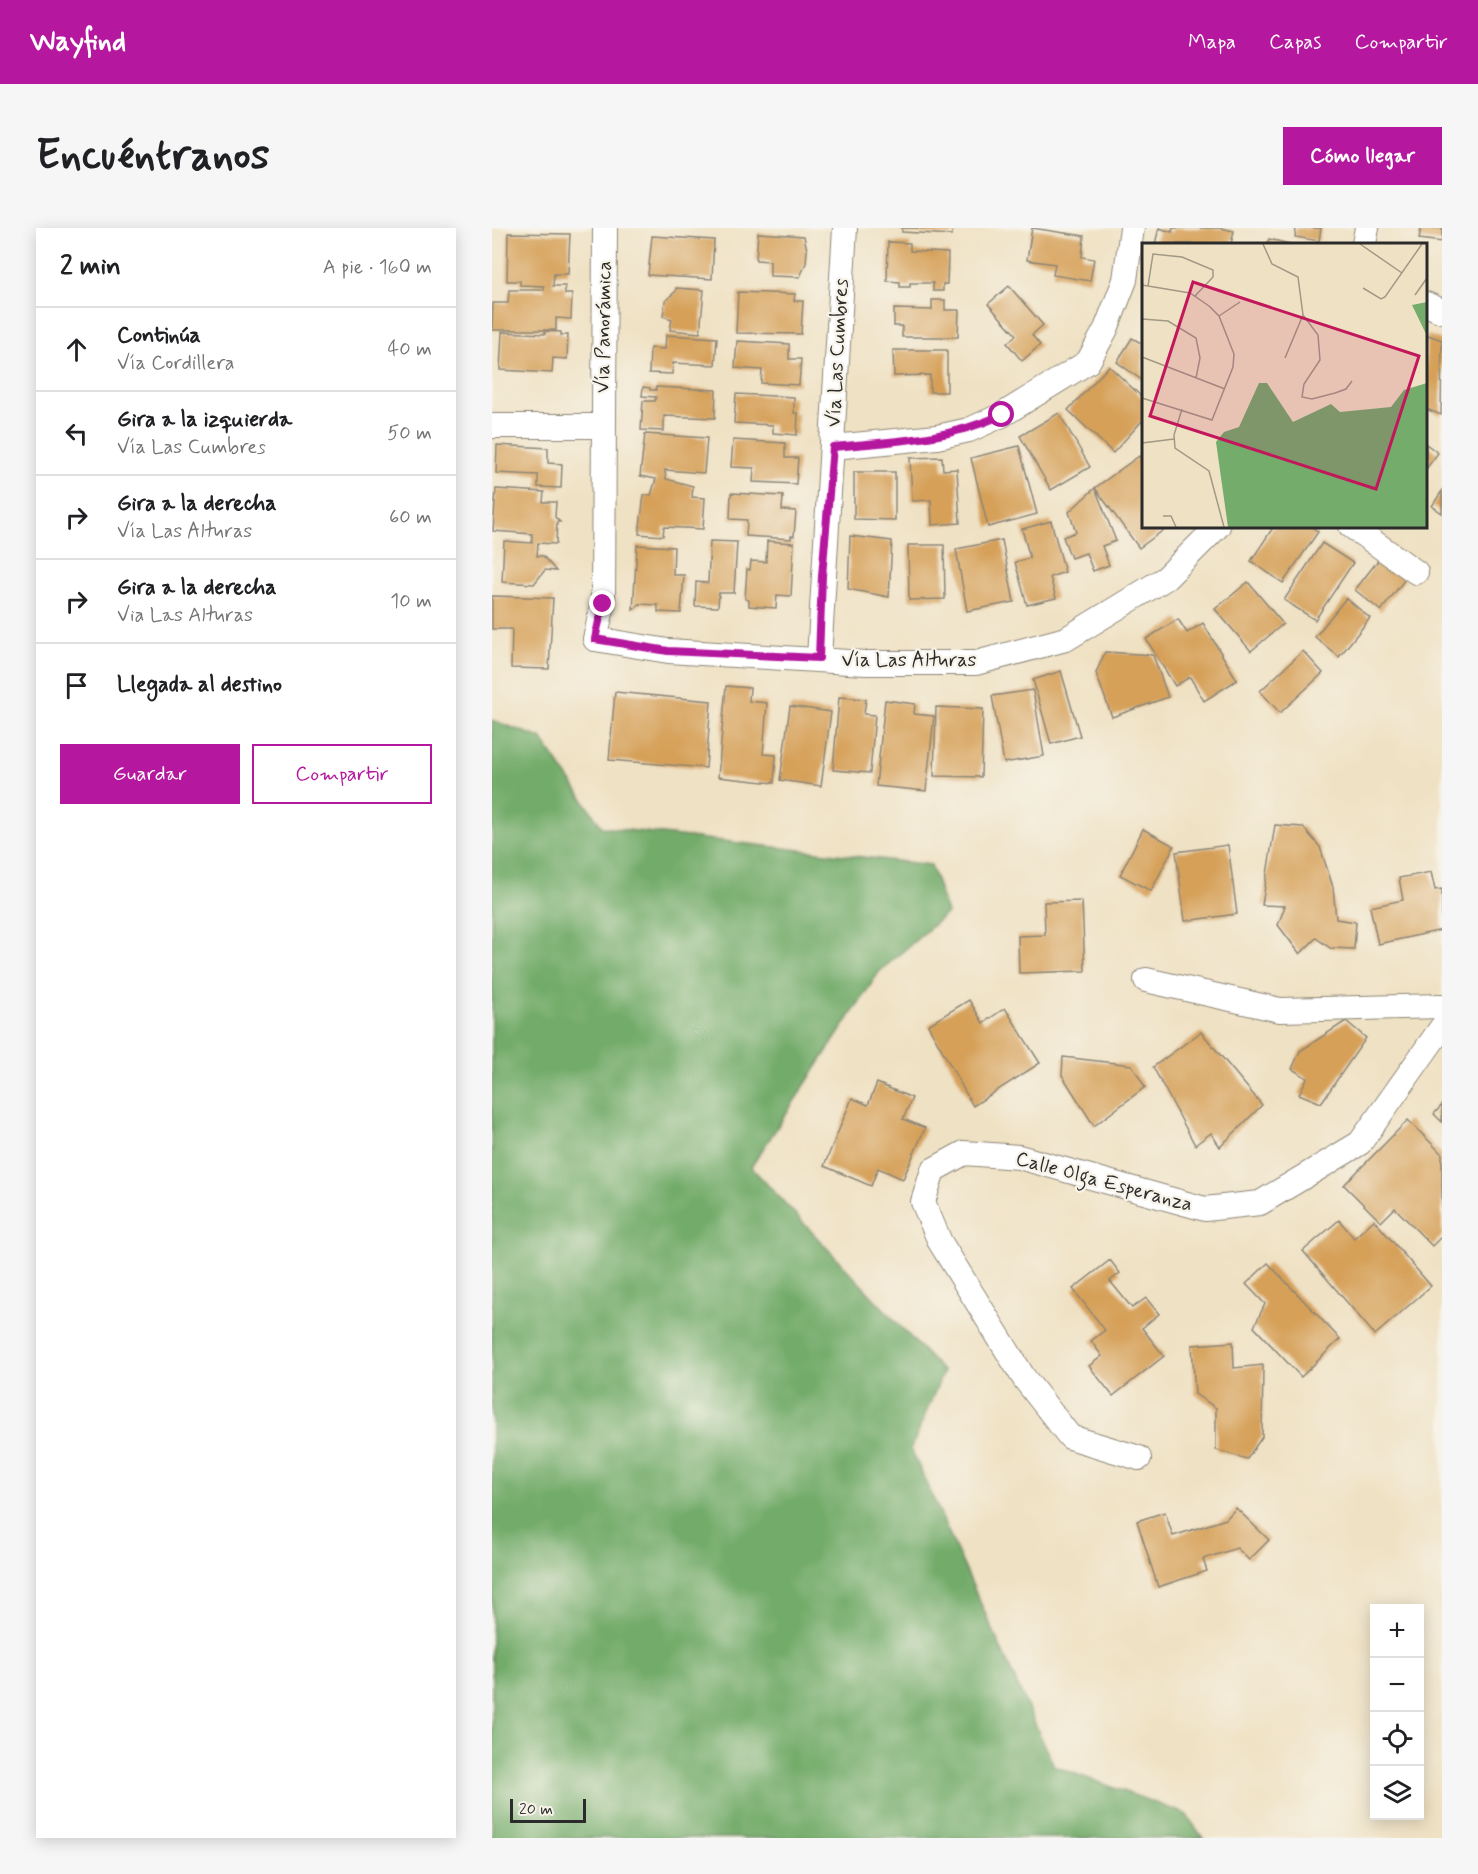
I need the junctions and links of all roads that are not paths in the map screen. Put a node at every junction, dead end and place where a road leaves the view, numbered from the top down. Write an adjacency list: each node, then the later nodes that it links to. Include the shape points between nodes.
1 (605, 228): 9 (street, Vía Panorámica)
2 (845, 228): 10 (street, Vía Las Cumbres)
3 (1132, 228): 10 (street, via 1125,280 1088,362 1002,415 969,430)
4 (1367, 228): 5 (street)
5 (1364, 243)
6 (1427, 305): 7 (street)
7 (1442, 311)
8 (492, 426): 9 (street)
9 (602, 426): 14 (street, Vía Panorámica, via 603,604)
10 (833, 447): 15 (street, Vía Las Cumbres)
11 (1216, 528): 15 (street, Vía Las Alturas, via 1166,578 1066,639 976,663 866,663)
12 (1354, 528): 13 (street)
13 (1416, 572)
14 (595, 639): 15 (street, Vía Las Alturas, via 668,651)
15 (819, 658)
16 (1146, 980): 17 (street, via 1280,1010)
17 (1442, 1006)
18 (1442, 1027): 19 (street, Calle Olga Esperanza, via 1360,1143 1260,1203 1205,1209 1020,1157 964,1153 933,1170 923,1202 940,1242 1024,1378 1070,1437)
19 (1139, 1458)

